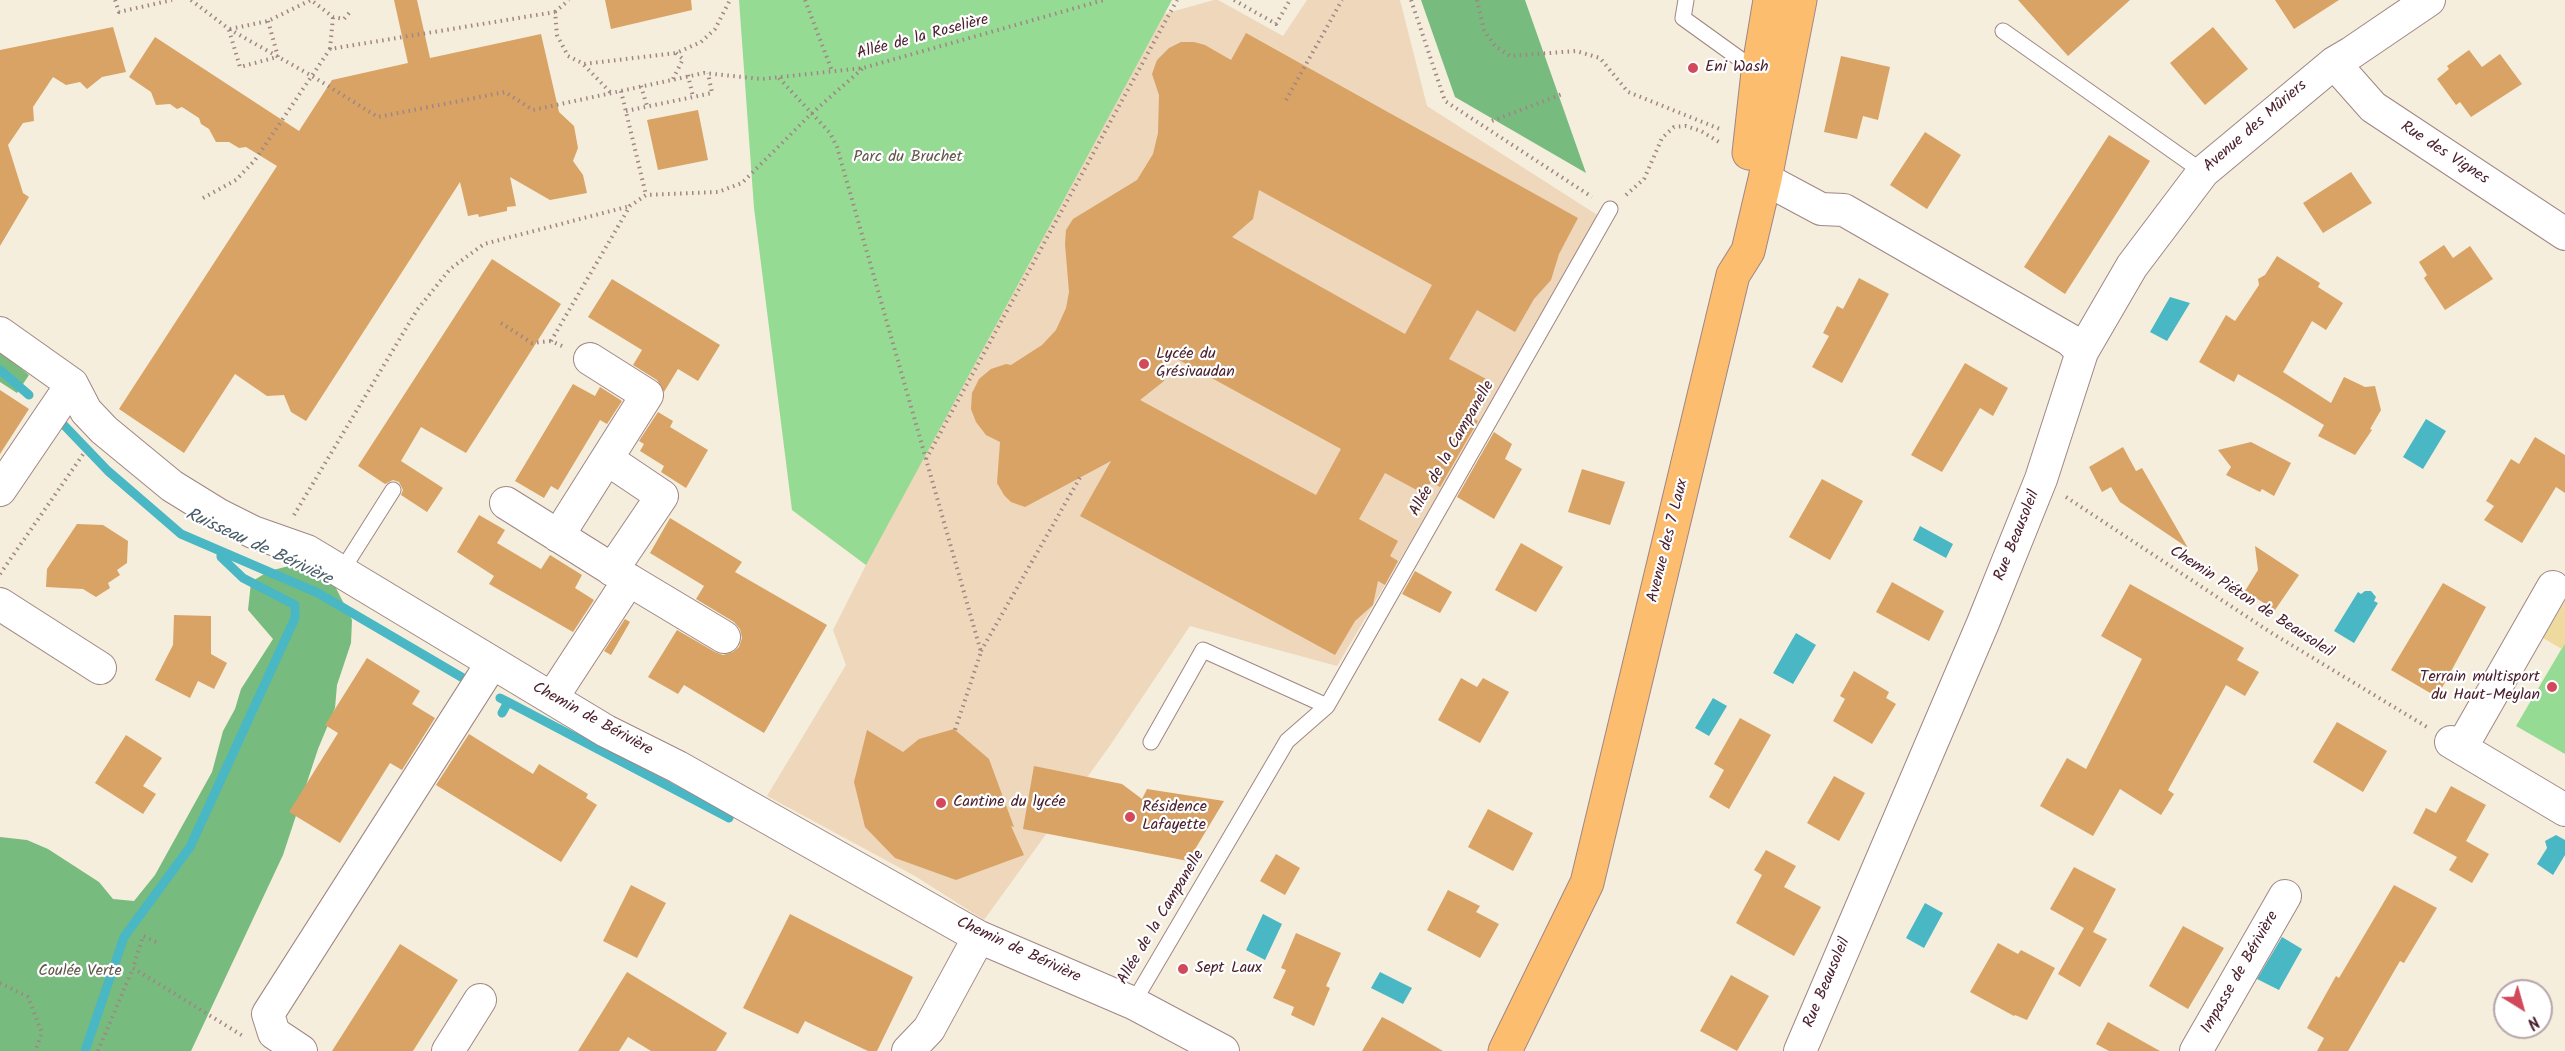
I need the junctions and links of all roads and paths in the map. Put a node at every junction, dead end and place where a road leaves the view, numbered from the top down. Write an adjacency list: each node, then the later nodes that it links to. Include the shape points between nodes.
1 (115, 0): 17 (path, via 118,12)
2 (172, 0): 17 (path)
3 (191, 0): 23 (path, Allée de la Roselière)
4 (569, 0): 20 (path)
5 (730, 0): 26 (path, via 715,29 701,42)
6 (805, 0): 31 (path)
7 (1104, 0): 30 (path, Allée de la Roselière)
8 (1177, 0): 66 (path)
9 (1234, 0): 10 (path, via 1276,24)
10 (1290, 0)
11 (1342, 0): 43 (path)
12 (1411, 0): 55 (path, via 1445,101)
13 (1478, 0): 48 (path, via 1484,30 1495,46 1510,56 1576,51 1600,58 1628,92)
14 (1686, 0): 32 (lane, via 1683,18)
15 (1770, 0): 32 (main road)
16 (2429, 0): 28 (street, Avenue des Mûriers)
17 (149, 3)
18 (1802, 7): 51 (main road, Avenue des 7 Laux)
19 (350, 12): 21 (path, via 344,19)
20 (555, 12): 25 (path); 29 (path, via 557,35 568,56)
21 (333, 17): 22 (path, via 311,0); 25 (path)
22 (268, 21): 23 (path); 27 (path)
23 (229, 29): 27 (path, Allée de la Roselière); 27 (path, via 240,67)
24 (2003, 31): 50 (lane)
25 (330, 49): 35 (path)
26 (676, 52): 29 (path); 37 (path, via 683,59)
27 (278, 57): 35 (path, Allée de la Roselière)
28 (2334, 63): 50 (street, Avenue des Mûriers); 56 (street, Rue des Vignes, via 2373,107)
29 (584, 64): 40 (path)
30 (862, 68): 31 (path, Allée de la Roselière); 46 (path)
31 (832, 71): 36 (path, Allée de la Roselière)
32 (1758, 72): 57 (main road, via 1750,148 1731,249)
33 (708, 73): 34 (path, Allée de la Roselière); 36 (path, Allée de la Roselière); 42 (path, via 712,93)
34 (688, 75): 37 (path, Allée de la Roselière); 42 (path)
35 (312, 76): 40 (path, Allée de la Roselière, via 378,117 505,92 533,110); 53 (path, via 255,160 236,180)
36 (779, 77): 46 (path)
37 (673, 79): 38 (path, Allée de la Roselière)
38 (641, 86): 39 (path, Allée de la Roselière); 44 (path)
39 (621, 91): 40 (path, Allée de la Roselière); 45 (path)
40 (611, 93)
41 (1562, 94): 47 (path)
42 (693, 97): 44 (path)
43 (1286, 100)
44 (647, 106): 45 (path)
45 (626, 111): 52 (path)
46 (811, 114): 52 (path, via 742,183 718,192); 66 (path, via 830,133 837,147)
47 (1492, 121)
48 (1727, 132)
49 (1726, 146): 55 (path, via 1701,131 1686,126 1674,128 1662,138 1644,179)
50 (2203, 172): 61 (street, Avenue des Mûriers, via 2132,266)
51 (1765, 179): 57 (main road, Avenue des 7 Laux, via 1748,251); 61 (street, via 1821,209 1844,210 2070,340)
52 (646, 195): 54 (path)
53 (203, 198)
54 (630, 206): 60 (path); 73 (path, via 484,243 450,269 417,310)
55 (1610, 209): 84 (lane, Allée de la Campanelle)
56 (2565, 234)
57 (1733, 275): 104 (main road, Avenue des 7 Laux, via 1587,883)
58 (501, 323): 60 (path, via 531,343)
59 (0, 333): 63 (street, Chemin de Bérivière)
60 (551, 341): 62 (path)
61 (2082, 352): 68 (street, Rue Beausoleil)
62 (590, 359): 65 (street, via 647,395)
63 (72, 384): 69 (street); 73 (street, Chemin de Bérivière, via 86,411 172,486 253,532)
64 (81, 456): 75 (path)
65 (607, 459): 72 (street); 76 (street, via 662,496)
66 (926, 459): 80 (path)
67 (1082, 474): 80 (path)
68 (2042, 479): 87 (path, Chemin Piéton de Beausoleil, via 2270,632); 105 (street, Rue Beausoleil)
69 (0, 490)
70 (393, 490): 74 (lane)
71 (506, 503): 72 (street)
72 (558, 536): 76 (street)
73 (279, 540): 74 (street, Chemin de Bérivière, via 307,551)
74 (341, 572): 81 (street, Chemin de Bérivière)
75 (0, 574)
76 (621, 575): 79 (street); 83 (street)
77 (2553, 587): 87 (street)
78 (0, 604): 82 (street)
79 (724, 637)
80 (981, 652): 85 (path)
81 (492, 663): 83 (street, Chemin de Bérivière); 100 (street, via 268,1014 274,1033)
82 (100, 668)
83 (552, 698): 90 (street, Chemin de Bérivière)
84 (1327, 706): 86 (lane, via 1203,650); 95 (lane, Allée de la Campanelle, via 1287,741)
85 (955, 730)
86 (1151, 742)
87 (2456, 745): 88 (street)
88 (2565, 810)
89 (2285, 896): 106 (street, Impasse de Bérivière)
90 (979, 937): 95 (street, Chemin de Bérivière); 102 (street, via 929,1029)
91 (156, 942): 92 (path, via 144,936)
92 (133, 968): 96 (path); 99 (path)
93 (0, 983): 98 (path, via 28,997 42,1033)
94 (480, 1000): 101 (street)
95 (1133, 1003): 97 (street, Chemin de Bérivière)
96 (247, 1039)
97 (1189, 1044): 103 (street, Chemin de Bérivière)
98 (35, 1051)
99 (98, 1051)
100 (302, 1051)
101 (448, 1051)
102 (908, 1051)
103 (1223, 1051)
104 (1505, 1051)
105 (1800, 1051)
106 (2196, 1051)

